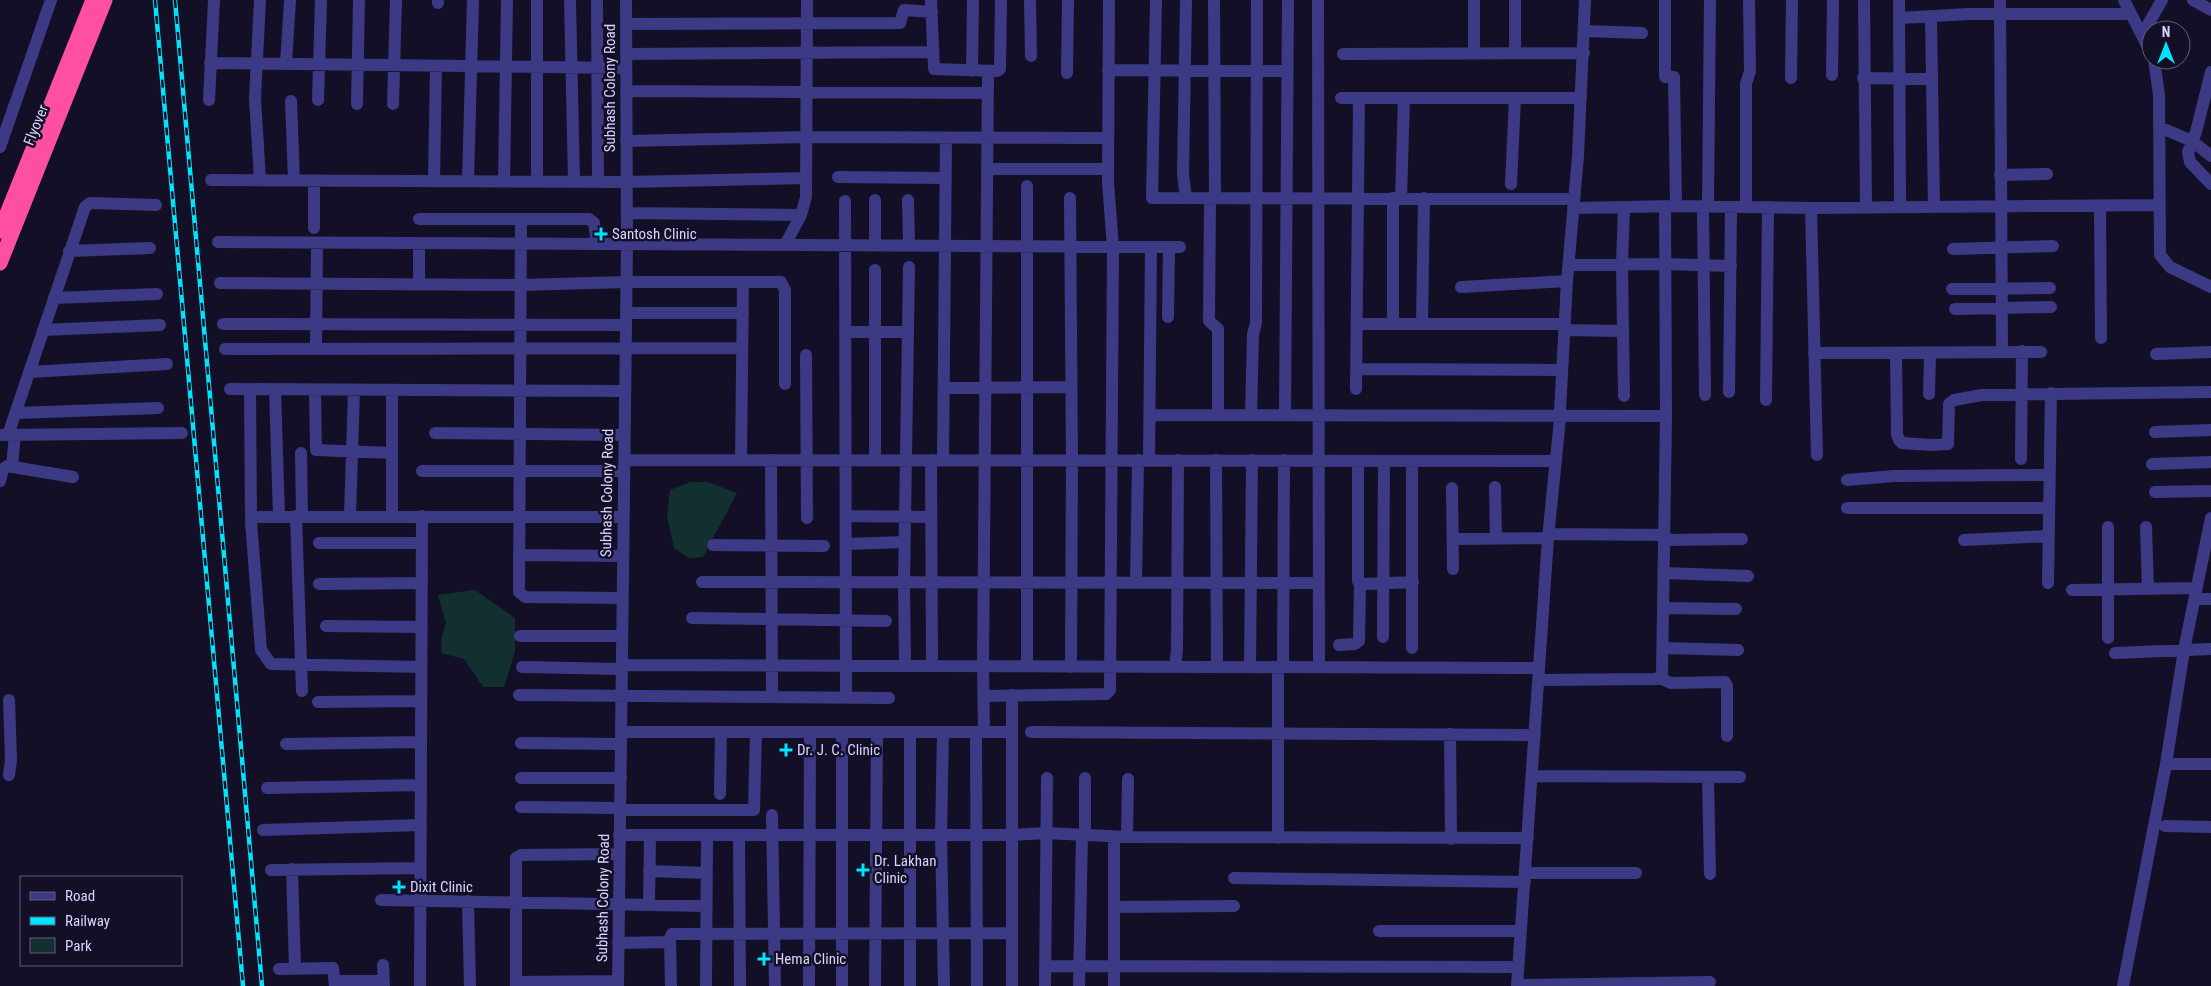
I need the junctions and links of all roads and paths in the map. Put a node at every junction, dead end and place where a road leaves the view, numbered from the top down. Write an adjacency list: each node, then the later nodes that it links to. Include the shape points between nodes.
1 (51, 0): 111 (street)
2 (92, 0): 166 (highway, Flyover)
3 (105, 0): 188 (highway, Flyover)
4 (214, 0): 62 (street)
5 (260, 0): 63 (street)
6 (290, 0): 64 (street)
7 (321, 0): 65 (street)
8 (359, 0): 66 (street)
9 (396, 0): 67 (street)
10 (473, 0): 69 (street)
11 (506, 0): 70 (street)
12 (537, 0): 71 (street)
13 (570, 0): 72 (street)
14 (597, 0): 73 (street)
15 (626, 0): 49 (street, Subhash Colony Road)
16 (807, 0): 50 (street)
17 (973, 0): 77 (street)
18 (1000, 0): 81 (street, via 1000,68)
19 (1030, 0): 61 (street)
20 (1068, 0): 85 (street)
21 (1109, 0): 75 (street)
22 (1156, 0): 78 (street)
23 (1186, 0): 82 (street)
24 (1214, 0): 83 (street)
25 (1257, 0): 79 (street)
26 (1288, 0): 80 (street)
27 (1318, 0): 139 (street)
28 (1474, 0): 56 (street)
29 (1515, 0): 57 (street)
30 (1585, 0): 51 (street)
31 (1665, 0): 149 (street, via 1665,77 1674,77)
32 (1710, 0): 150 (street)
33 (1749, 0): 157 (street)
34 (1792, 0): 87 (street)
35 (1833, 0): 86 (street)
36 (1864, 0): 88 (street)
37 (1900, 0): 47 (street)
38 (2000, 0): 45 (street)
39 (2124, 0): 44 (street)
40 (2162, 0): 48 (street)
41 (2193, 0): 43 (street)
42 (932, 6): 50 (street, via 904,10 900,23); 54 (street)
43 (2211, 10)
44 (2130, 14): 45 (street); 53 (street)
45 (1999, 15): 46 (street); 116 (street)
46 (1931, 17): 47 (street); 90 (street)
47 (1900, 18): 89 (street)
48 (2151, 20)
49 (626, 24): 50 (street); 59 (street, Subhash Colony Road)
50 (807, 24): 55 (street)
51 (1585, 31): 52 (street); 58 (street)
52 (1642, 33)
53 (2141, 33)
54 (932, 52): 55 (street); 77 (street, via 934,69)
55 (806, 53): 59 (street); 92 (street)
56 (1474, 53): 57 (street); 60 (street)
57 (1515, 53): 58 (street)
58 (1584, 53): 98 (street)
59 (626, 54): 74 (street, Subhash Colony Road)
60 (1343, 54)
61 (1031, 56)
62 (210, 64): 63 (street); 99 (street)
63 (256, 64): 64 (street); 121 (street)
64 (286, 64): 65 (street)
65 (320, 65): 66 (street); 100 (street)
66 (356, 65): 67 (street); 102 (street)
67 (395, 66): 68 (street); 103 (street)
68 (436, 66): 69 (street); 124 (street)
69 (471, 67): 70 (street); 125 (street)
70 (505, 67): 71 (street); 126 (street)
71 (536, 67): 72 (street); 127 (street)
72 (572, 68): 73 (street); 128 (street)
73 (597, 68): 74 (street); 129 (street)
74 (626, 68): 91 (street, Subhash Colony Road)
75 (1108, 70): 78 (street); 108 (street)
76 (2156, 70): 104 (street)
77 (972, 71): 81 (street)
78 (1155, 71): 82 (street); 135 (street, via 1152,198)
79 (1257, 71): 80 (street); 83 (street); 137 (street)
80 (1287, 71): 138 (street)
81 (988, 72): 93 (street)
82 (1185, 72): 83 (street); 135 (street, via 1183,174)
83 (1215, 72): 136 (street)
84 (2211, 72): 110 (street)
85 (1067, 73)
86 (1832, 75)
87 (1791, 78)
88 (1863, 78): 89 (street); 152 (street)
89 (1900, 78): 90 (street); 153 (street)
90 (1932, 78): 158 (street)
91 (626, 92): 92 (street); 109 (street, Subhash Colony Road)
92 (807, 92): 93 (street); 105 (street)
93 (988, 93): 107 (street)
94 (1341, 98): 95 (street)
95 (1359, 98): 96 (street); 140 (street)
96 (1404, 98): 97 (street); 141 (street)
97 (1515, 98): 98 (street); 131 (street)
98 (1581, 98): 146 (street)
99 (209, 100)
100 (318, 100)
101 (291, 101): 122 (street)
102 (357, 104)
103 (393, 104)
104 (2159, 127): 110 (street); 147 (street)
105 (807, 138): 106 (street); 109 (street); 118 (street)
106 (946, 138): 107 (street); 119 (street)
107 (987, 138): 108 (street); 113 (street)
108 (1108, 138): 114 (street)
109 (626, 141): 130 (street, Subhash Colony Road)
110 (2192, 141): 112 (street); 132 (street, via 2189,158)
111 (0, 147)
112 (2211, 156)
113 (987, 168): 114 (street); 178 (street)
114 (1108, 169): 182 (street)
115 (2047, 174): 116 (street)
116 (2000, 175): 159 (street)
117 (838, 177): 119 (street)
118 (806, 178): 130 (street); 162 (street, via 806,197)
119 (945, 178): 177 (street)
120 (210, 180): 121 (street)
121 (260, 180): 122 (street)
122 (294, 180): 123 (street)
123 (314, 181): 124 (street); 165 (street)
124 (434, 181): 125 (street)
125 (468, 181): 126 (street)
126 (504, 181): 127 (street)
127 (537, 181): 128 (street)
128 (574, 182): 129 (street)
129 (598, 182): 130 (street)
130 (626, 182): 161 (street, Subhash Colony Road)
131 (1511, 184)
132 (2211, 184)
133 (1027, 186): 179 (street)
134 (1070, 198): 180 (street)
135 (1186, 198): 136 (street)
136 (1212, 198): 137 (street); 273 (street, via 1209,321 1218,329)
137 (1257, 198): 138 (street); 274 (street)
138 (1287, 198): 139 (street); 275 (street)
139 (1318, 198): 140 (street); 276 (street)
140 (1359, 198): 141 (street); 218 (street)
141 (1397, 198): 142 (street); 219 (street)
142 (1424, 198): 146 (street); 220 (street)
143 (874, 200): 176 (street)
144 (908, 200): 175 (street)
145 (845, 201): 174 (street)
146 (1574, 204): 155 (street); 190 (street)
147 (2160, 204): 154 (street); 205 (street, via 2162,260 2180,273)
148 (156, 205): 187 (street, via 87,204)
149 (1670, 206): 150 (street); 155 (street); 189 (street)
150 (1706, 206): 156 (street); 192 (street)
151 (1768, 206): 157 (street); 160 (street); 269 (street)
152 (1866, 206): 153 (street); 160 (street)
153 (1900, 206): 158 (street)
154 (2100, 206): 159 (street); 229 (street)
155 (1624, 207): 191 (street)
156 (1732, 207): 157 (street); 193 (street)
157 (1746, 207)
158 (1934, 207): 159 (street)
159 (2000, 207): 185 (street)
160 (1811, 208): 239 (street)
161 (627, 213): 162 (street); 172 (street, Subhash Colony Road)
162 (800, 215): 173 (street)
163 (419, 219): 164 (street)
164 (521, 220): 170 (street); 171 (street, via 592,220)
165 (314, 228)
166 (0, 231)
167 (218, 242): 168 (street)
168 (317, 243): 169 (street); 200 (street)
169 (420, 243): 170 (street); 201 (street)
170 (521, 244): 171 (street); 202 (street)
171 (597, 244): 172 (street)
172 (627, 244): 173 (street); 196 (street, Subhash Colony Road)
173 (785, 245): 174 (street)
174 (845, 245): 176 (street); 226 (street)
175 (908, 245): 176 (street); 177 (street)
176 (874, 246)
177 (945, 246): 178 (street); 250 (street)
178 (986, 246): 179 (street); 253 (street)
179 (1027, 246): 180 (street); 251 (street)
180 (1070, 246): 182 (street); 249 (street)
181 (2053, 246): 185 (street)
182 (1113, 247): 183 (street); 301 (street, via 1114,415)
183 (1151, 247): 214 (street, via 1175,247); 272 (street)
184 (150, 248): 187 (street)
185 (2002, 248): 186 (street); 204 (street)
186 (1953, 249)
187 (69, 251): 209 (street)
188 (0, 263)
189 (1666, 264): 191 (street); 192 (street); 278 (street)
190 (1569, 265): 191 (street); 198 (street)
191 (1622, 266): 225 (street)
192 (1703, 266): 193 (street); 267 (street)
193 (1731, 266): 262 (street)
194 (908, 267): 228 (street)
195 (874, 270): 227 (street)
196 (626, 282): 197 (street); 202 (street); 215 (street, Subhash Colony Road)
197 (743, 282): 213 (street); 248 (street, via 781,282 784,286)
198 (1567, 282): 203 (street); 223 (street)
199 (220, 283): 200 (street)
200 (317, 283): 201 (street); 217 (street)
201 (419, 284): 202 (street)
202 (520, 285): 222 (street)
203 (1461, 287)
204 (2002, 287): 206 (street); 207 (street); 210 (street)
205 (2211, 287)
206 (2050, 288)
207 (1952, 289)
208 (157, 294): 209 (street)
209 (54, 298): 224 (street)
210 (2002, 307): 211 (street); 212 (street); 235 (street)
211 (2051, 307)
212 (1955, 309)
213 (743, 313): 215 (street); 231 (street)
214 (1168, 317)
215 (626, 319): 222 (street); 230 (street, Subhash Colony Road)
216 (223, 324): 217 (street)
217 (316, 324): 222 (street); 233 (street)
218 (1357, 324): 219 (street); 245 (street)
219 (1393, 324): 220 (street)
220 (1422, 324): 223 (street)
221 (160, 325): 224 (street)
222 (520, 325): 234 (street)
223 (1565, 327): 225 (street); 246 (street)
224 (43, 330): 247 (street)
225 (1623, 331): 268 (street)
226 (845, 332): 227 (street); 294 (street)
227 (875, 332): 228 (street); 295 (street)
228 (908, 332): 296 (street)
229 (2101, 338)
230 (626, 348): 231 (street); 234 (street); 261 (street, Subhash Colony Road)
231 (742, 348): 291 (street)
232 (225, 349): 233 (street)
233 (316, 349): 234 (street)
234 (520, 349): 260 (street)
235 (2002, 351): 236 (street); 241 (street)
236 (2022, 351): 237 (street); 264 (street)
237 (2040, 352)
238 (2211, 352): 242 (street)
239 (1814, 354): 240 (street); 289 (street)
240 (1896, 354): 241 (street); 264 (street, via 1897,434 1902,443 1948,444 1949,406 1954,400)
241 (1930, 354): 266 (street)
242 (2156, 354)
243 (806, 355): 293 (street)
244 (167, 364): 247 (street)
245 (1357, 368): 246 (street); 254 (street)
246 (1562, 370): 277 (street)
247 (30, 372): 271 (street)
248 (785, 384)
249 (1070, 386): 251 (street); 300 (street)
250 (944, 388): 253 (street); 297 (street)
251 (1028, 388): 253 (street); 299 (street)
252 (230, 389): 255 (street)
253 (985, 389): 298 (street)
254 (1356, 389)
255 (250, 390): 256 (street); 340 (street)
256 (276, 390): 257 (street); 328 (street)
257 (315, 390): 258 (street); 286 (street, via 316,450)
258 (354, 390): 259 (street); 286 (street)
259 (392, 390): 260 (street); 288 (street)
260 (519, 390): 261 (street); 283 (street)
261 (625, 391): 285 (street, Subhash Colony Road)
262 (1729, 392)
263 (2211, 392): 265 (street)
264 (2022, 393): 265 (street); 290 (street)
265 (2051, 393): 318 (street)
266 (1929, 394)
267 (1705, 395)
268 (1624, 396)
269 (1766, 400)
270 (158, 408): 271 (street)
271 (16, 413): 284 (street)
272 (1150, 415): 273 (street); 302 (street)
273 (1218, 415): 274 (street)
274 (1251, 415): 275 (street)
275 (1286, 415): 276 (street)
276 (1320, 415): 277 (street); 307 (street)
277 (1560, 416): 278 (street); 311 (street)
278 (1666, 416): 347 (street)
279 (2211, 430): 280 (street)
280 (2154, 432)
281 (182, 433): 284 (street)
282 (435, 433): 283 (street)
283 (519, 434): 285 (street); 317 (street)
284 (8, 435): 315 (street)
285 (624, 435): 314 (street, Subhash Colony Road)
286 (352, 452): 288 (street); 330 (street)
287 (301, 453): 329 (street)
288 (392, 453): 331 (street)
289 (1816, 455)
290 (2021, 459)
291 (741, 460): 292 (street); 314 (street)
292 (771, 460): 293 (street); 356 (street)
293 (807, 460): 294 (street); 338 (street)
294 (845, 460): 295 (street); 334 (street)
295 (875, 460): 296 (street)
296 (906, 460): 297 (street); 335 (street)
297 (937, 460): 298 (street); 336 (street)
298 (985, 460): 299 (street); 367 (street)
299 (1028, 460): 300 (street); 368 (street)
300 (1072, 460): 301 (street); 372 (street)
301 (1111, 460): 302 (street); 373 (street)
302 (1144, 460): 303 (street); 374 (street)
303 (1178, 460): 304 (street); 375 (street)
304 (1216, 460): 305 (street); 376 (street)
305 (1252, 460): 306 (street); 377 (street)
306 (1284, 460): 307 (street); 378 (street)
307 (1320, 461): 308 (street); 379 (street)
308 (1358, 461): 309 (street); 380 (street)
309 (1384, 461): 310 (street); 381 (street)
310 (1412, 461): 311 (street); 369 (street)
311 (1556, 462): 344 (street)
312 (2211, 462): 313 (street)
313 (2152, 464)
314 (624, 465): 317 (street); 337 (street, Subhash Colony Road)
315 (12, 466): 319 (street); 321 (street, via 4,467)
316 (422, 471): 317 (street)
317 (519, 471): 333 (street)
318 (2049, 475): 320 (street, via 1894,476); 327 (street)
319 (73, 477)
320 (1847, 480)
321 (0, 481)
322 (1495, 487): 346 (street)
323 (1452, 488): 348 (street)
324 (2211, 490): 325 (street)
325 (2155, 492)
326 (1847, 508): 327 (street)
327 (2049, 508): 345 (street)
328 (279, 516): 329 (street); 340 (street, via 255,516)
329 (299, 516): 330 (street); 409 (street)
330 (350, 516): 331 (street)
331 (392, 516): 332 (street)
332 (422, 516): 333 (street); 353 (street)
333 (519, 516): 337 (street); 358 (street)
334 (846, 516): 335 (street); 354 (street)
335 (905, 516): 336 (street); 351 (street)
336 (931, 517): 366 (street)
337 (623, 518): 359 (street, Subhash Colony Road)
338 (807, 518)
339 (2211, 518): 343 (street)
340 (252, 519): 409 (street, via 261,650 271,664)
341 (2108, 527): 384 (street)
342 (2146, 527): 385 (street)
343 (2209, 535): 387 (street)
344 (1548, 536): 346 (street); 347 (street); 426 (street)
345 (2048, 536): 350 (street); 382 (street)
346 (1496, 538): 348 (street)
347 (1665, 538): 349 (street); 361 (street)
348 (1453, 539): 360 (street)
349 (1742, 539)
350 (1964, 540)
351 (904, 542): 354 (street); 365 (street)
352 (319, 543): 353 (street)
353 (422, 544): 370 (street)
354 (846, 544): 371 (street)
355 (713, 545): 356 (street)
356 (771, 546): 357 (street); 364 (street)
357 (824, 546)
358 (519, 555): 359 (street); 388 (street, via 519,592 522,596)
359 (622, 556): 388 (street, Subhash Colony Road)
360 (1453, 569)
361 (1664, 573): 362 (street); 390 (street)
362 (1748, 576)
363 (702, 582): 364 (street)
364 (771, 582): 371 (street); 393 (street)
365 (904, 582): 366 (street); 371 (street); 413 (street)
366 (932, 582): 367 (street); 414 (street)
367 (985, 582): 368 (street); 415 (street)
368 (1028, 582): 372 (street); 416 (street)
369 (1413, 582): 381 (street); 403 (street)
370 (422, 583): 383 (street); 397 (street)
371 (846, 583): 394 (street)
372 (1072, 583): 373 (street); 417 (street)
373 (1112, 583): 374 (street); 419 (street)
374 (1136, 583): 375 (street)
375 (1178, 583): 376 (street); 420 (street)
376 (1216, 583): 377 (street); 421 (street)
377 (1250, 583): 378 (street); 422 (street)
378 (1283, 583): 379 (street); 423 (street)
379 (1318, 583): 424 (street)
380 (1360, 583): 381 (street); 402 (street, via 1359,641)
381 (1383, 583): 400 (street)
382 (2048, 583)
383 (319, 584)
384 (2108, 589): 385 (street); 386 (street); 401 (street)
385 (2148, 589): 387 (street)
386 (2072, 590)
387 (2196, 594): 389 (street); 407 (street)
388 (622, 598): 399 (street, Subhash Colony Road)
389 (2211, 599)
390 (1664, 608): 391 (street); 404 (street)
391 (1736, 609)
392 (692, 618): 393 (street)
393 (771, 619): 394 (street); 411 (street)
394 (846, 620): 395 (street); 412 (street)
395 (886, 621)
396 (326, 626): 397 (street)
397 (422, 627): 410 (street)
398 (520, 636): 399 (street)
399 (622, 636): 418 (street, Subhash Colony Road)
400 (1383, 637)
401 (2108, 638)
402 (1339, 645)
403 (1412, 648)
404 (1664, 648): 406 (street); 427 (street)
405 (2211, 649): 407 (street)
406 (1738, 650)
407 (2184, 650): 408 (street); 458 (street)
408 (2115, 653)
409 (302, 666): 410 (street); 428 (street)
410 (421, 666): 437 (street)
411 (771, 666): 412 (street); 418 (street); 433 (street)
412 (846, 666): 413 (street); 434 (street)
413 (905, 666): 414 (street)
414 (932, 666): 415 (street)
415 (982, 666): 416 (street); 431 (street)
416 (1027, 666): 417 (street)
417 (1071, 666): 419 (street)
418 (622, 667): 425 (street); 430 (street, Subhash Colony Road)
419 (1112, 667): 420 (street); 432 (street, via 1108,694)
420 (1175, 667): 421 (street)
421 (1217, 667): 422 (street)
422 (1250, 667): 423 (street)
423 (1281, 667): 424 (street); 449 (street)
424 (1319, 667): 426 (street)
425 (522, 668)
426 (1538, 674): 427 (street); 451 (street)
427 (1659, 678): 452 (street, via 1671,682 1725,682)
428 (302, 690)
429 (519, 695): 430 (street)
430 (622, 696): 433 (street); 453 (street, Subhash Colony Road)
431 (983, 696): 432 (street); 446 (street)
432 (1012, 696): 447 (street)
433 (772, 697): 434 (street)
434 (846, 698): 435 (street)
435 (889, 698)
436 (9, 700): 457 (street)
437 (421, 701): 438 (street); 454 (street)
438 (318, 702)
439 (721, 732): 440 (street); 453 (street); 471 (street)
440 (756, 732): 441 (street); 473 (street, via 754,810)
441 (810, 732): 442 (street); 481 (street)
442 (842, 732): 443 (street); 482 (street)
443 (877, 732): 444 (street); 485 (street)
444 (910, 732): 445 (street); 486 (street)
445 (943, 732): 446 (street); 487 (street)
446 (980, 732): 447 (street); 488 (street)
447 (1012, 732): 489 (street)
448 (1031, 732): 449 (street)
449 (1280, 734): 450 (street); 495 (street)
450 (1450, 734): 451 (street); 496 (street)
451 (1535, 735): 461 (street)
452 (1728, 736)
453 (622, 738): 455 (street); 465 (street, Subhash Colony Road)
454 (421, 742): 456 (street); 469 (street)
455 (521, 743)
456 (286, 744)
457 (5, 746): 460 (street)
458 (2166, 764): 459 (street); 560 (street)
459 (2211, 764)
460 (9, 775)
461 (1533, 776): 462 (street); 497 (street)
462 (1708, 777): 463 (street); 505 (street)
463 (1740, 777)
464 (521, 778): 465 (street)
465 (621, 778): 473 (street, Subhash Colony Road)
466 (1047, 778): 479 (street)
467 (1085, 778): 483 (street)
468 (1128, 779): 494 (street)
469 (421, 784): 470 (street); 475 (street)
470 (267, 788)
471 (720, 794)
472 (521, 807): 473 (street)
473 (621, 809): 484 (street, Subhash Colony Road)
474 (772, 815): 480 (street)
475 (421, 825): 478 (street); 499 (street)
476 (2165, 826): 477 (street)
477 (2211, 827)
478 (263, 830)
479 (1046, 833): 483 (street); 489 (street); 532 (street)
480 (774, 834): 481 (street); 492 (street); 523 (street)
481 (810, 834): 482 (street); 524 (street)
482 (841, 834): 485 (street); 525 (street)
483 (1083, 834): 493 (street); 533 (street)
484 (619, 835): 490 (street); 498 (street, Subhash Colony Road)
485 (876, 835): 486 (street); 526 (street)
486 (910, 835): 487 (street); 527 (street)
487 (941, 835): 488 (street); 528 (street)
488 (977, 835): 489 (street); 519 (street)
489 (1013, 835): 520 (street)
490 (650, 836): 491 (street); 502 (street)
491 (707, 836): 492 (street); 503 (street)
492 (739, 836): 522 (street)
493 (1114, 837): 494 (street); 516 (street)
494 (1127, 837): 495 (street)
495 (1278, 838): 496 (street)
496 (1451, 838): 497 (street)
497 (1528, 838): 507 (street)
498 (619, 854): 511 (street, via 518,856 515,860); 512 (street, Subhash Colony Road)
499 (420, 868): 501 (street); 509 (street)
500 (271, 870): 501 (street)
501 (292, 870): 537 (street)
502 (649, 871): 503 (street); 513 (street)
503 (706, 873): 514 (street)
504 (1636, 873): 507 (street)
505 (1710, 874)
506 (1234, 878): 507 (street)
507 (1525, 878): 518 (street)
508 (381, 900): 509 (street)
509 (420, 900): 510 (street); 543 (street)
510 (468, 901): 511 (street); 544 (street)
511 (515, 902): 512 (street); 541 (street)
512 (619, 903): 513 (street); 530 (street, Subhash Colony Road)
513 (649, 904): 514 (street)
514 (706, 906): 521 (street)
515 (1234, 906): 516 (street)
516 (1114, 907): 534 (street)
517 (1379, 931): 518 (street)
518 (1521, 931): 535 (street)
519 (977, 933): 520 (street); 528 (street); 554 (street)
520 (1011, 933): 555 (street)
521 (706, 934): 522 (street); 529 (street, via 672,934); 546 (street)
522 (740, 934): 523 (street); 547 (street)
523 (775, 934): 524 (street); 548 (street)
524 (809, 934): 525 (street); 549 (street)
525 (842, 934): 526 (street); 550 (street)
526 (876, 934): 527 (street); 551 (street)
527 (910, 934): 528 (street); 552 (street)
528 (943, 934): 553 (street)
529 (670, 942): 530 (street); 545 (street)
530 (618, 943): 542 (street, Subhash Colony Road)
531 (383, 964): 539 (street)
532 (1045, 966): 533 (street); 556 (street)
533 (1079, 966): 534 (street); 557 (street)
534 (1114, 966): 535 (street); 558 (street)
535 (1518, 967): 559 (street)
536 (279, 969): 537 (street)
537 (295, 969): 540 (street, via 333,968)
538 (1710, 982): 559 (street)
539 (384, 983): 540 (street)
540 (335, 984)
541 (516, 984): 542 (street)
542 (618, 984)
543 (420, 986)
544 (470, 986)
545 (671, 986)
546 (706, 986)
547 (740, 986)
548 (775, 986)
549 (809, 986)
550 (842, 986)
551 (875, 986)
552 (910, 986)
553 (944, 986)
554 (977, 986)
555 (1012, 986)
556 (1045, 986)
557 (1079, 986)
558 (1114, 986)
559 (1516, 986)
560 (2123, 986)

